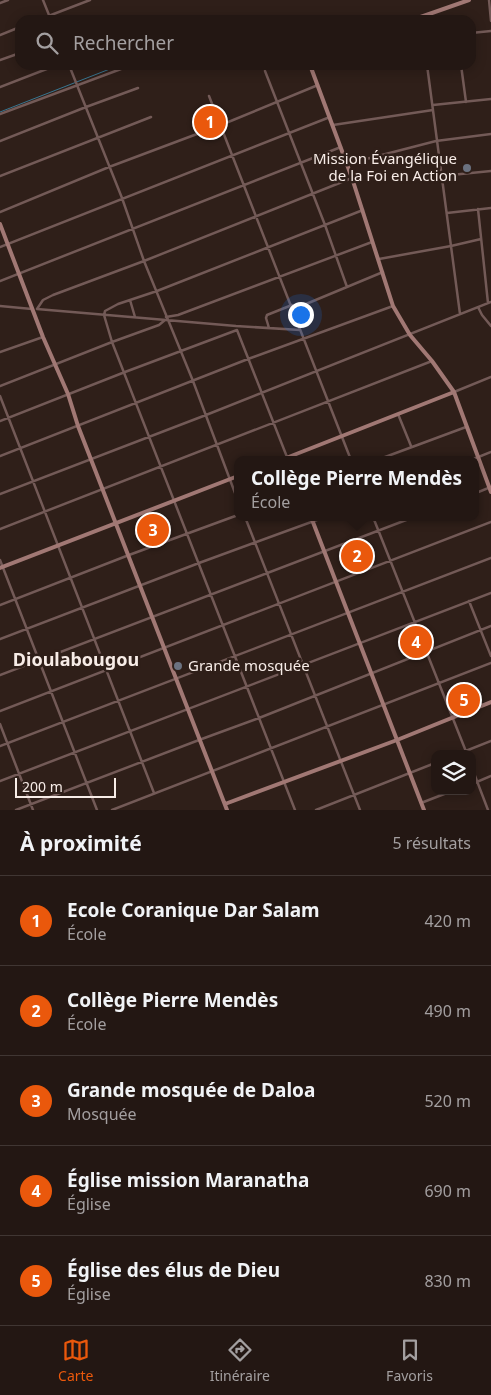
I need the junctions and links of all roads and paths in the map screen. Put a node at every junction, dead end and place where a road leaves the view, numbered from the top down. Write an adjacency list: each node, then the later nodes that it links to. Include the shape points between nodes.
1 (8, 0): 6 (street)
2 (44, 0): 7 (street)
3 (90, 0): 8 (street)
4 (469, 0): 9 (street)
5 (489, 0): 10 (street)
6 (0, 3)
7 (50, 15)
8 (52, 15)
9 (430, 15)
10 (491, 21)
11 (15, 29): 14 (street)
12 (491, 31): 13 (street)
13 (476, 32)
14 (0, 34)
15 (15, 55): 16 (street)
16 (0, 60)
17 (43, 70): 25 (street)
18 (71, 70): 24 (street)
19 (118, 70): 24 (street)
20 (312, 70): 26 (street)
21 (428, 70): 32 (street)
22 (462, 70): 31 (street)
23 (265, 71): 30 (street)
24 (76, 84): 33 (street); 35 (street)
25 (0, 86)
26 (318, 86): 30 (street); 37 (street)
27 (138, 88): 33 (street)
28 (210, 96): 39 (street)
29 (491, 99): 31 (street)
30 (277, 102): 39 (street); 40 (street)
31 (466, 102): 32 (street)
32 (432, 105): 34 (street)
33 (86, 107): 42 (street); 43 (street)
34 (433, 110): 38 (street); 44 (street)
35 (0, 114)
36 (151, 117): 42 (street)
37 (330, 117): 38 (street); 40 (street)
38 (332, 124): 45 (street)
39 (221, 125): 46 (street); 49 (street)
40 (289, 133): 46 (street); 47 (street)
41 (491, 134): 44 (street)
42 (98, 138): 49 (street); 51 (street)
43 (0, 141)
44 (436, 141): 48 (street); 52 (street)
45 (341, 147): 47 (street); 48 (street)
46 (232, 154): 54 (street); 56 (street)
47 (301, 163): 54 (street); 55 (street)
48 (347, 164): 53 (street)
49 (109, 167): 56 (street); 60 (street)
50 (491, 171): 52 (street)
51 (0, 176)
52 (441, 176): 61 (street)
53 (352, 178): 55 (street); 59 (street)
54 (245, 185): 62 (street); 65 (street)
55 (312, 193): 62 (street); 64 (street)
56 (122, 198): 65 (street); 68 (street)
57 (491, 208): 58 (street)
58 (478, 209): 61 (street); 66 (street)
59 (363, 210): 64 (street); 67 (street)
60 (0, 212)
61 (447, 213): 70 (street)
62 (257, 216): 69 (street); 74 (street)
63 (0, 224): 68 (street)
64 (325, 224): 69 (street); 72 (street)
65 (134, 229): 74 (street); 76 (street)
66 (481, 239): 70 (street); 82 (street)
67 (374, 241): 72 (street); 73 (street)
68 (8, 244): 71 (street); 76 (street)
69 (269, 246): 77 (street); 80 (street)
70 (451, 246): 73 (street); 88 (street)
71 (0, 247)
72 (336, 256): 77 (street); 79 (street)
73 (379, 258): 75 (street)
74 (144, 261): 80 (street); 87 (street, via 53,295)
75 (383, 272): 79 (street); 84 (street)
76 (19, 273): 78 (street); 87 (street)
77 (281, 277): 85 (street); 91 (street)
78 (0, 281)
79 (347, 287): 85 (street)
80 (157, 291): 81 (street); 91 (street)
81 (130, 300): 89 (street, via 109,309); 90 (street)
82 (489, 302): 86 (street)
83 (0, 306): 87 (street)
84 (393, 306): 97 (street); 99 (street)
85 (293, 307): 94 (street, via 267,315); 96 (street)
86 (478, 307): 88 (street); 93 (street)
87 (35, 309): 89 (street); 98 (street)
88 (460, 314): 97 (street)
89 (104, 315): 90 (street); 100 (street)
90 (135, 317): 91 (street)
91 (166, 319): 92 (street); 100 (street, via 160,325); 101 (street)
92 (236, 326): 94 (street); 95 (street)
93 (491, 326)
94 (269, 328): 96 (street)
95 (238, 330): 101 (street); 103 (street)
96 (300, 330): 99 (street)
97 (410, 335): 104 (street); 106 (street)
98 (44, 337): 102 (street); 105 (street)
99 (304, 339): 103 (street); 106 (street)
100 (112, 342): 105 (street); 107 (street)
101 (180, 351): 107 (street); 109 (street)
102 (0, 352)
103 (248, 360): 109 (street); 112 (street)
104 (432, 361): 111 (street); 115 (street)
105 (56, 365): 110 (street); 113 (street)
106 (316, 371): 112 (street); 115 (street)
107 (125, 372): 113 (street); 116 (street)
108 (491, 377): 111 (street)
109 (193, 381): 116 (street); 118 (street)
110 (0, 386)
111 (454, 392): 117 (street); 123 (street)
112 (262, 393): 118 (street); 121 (street)
113 (68, 394): 119 (street); 122 (street)
114 (0, 396): 119 (street)
115 (329, 402): 121 (street); 125 (street)
116 (137, 403): 122 (street); 124 (street)
117 (398, 414): 125 (street); 127 (street)
118 (206, 415): 124 (street); 126 (street)
119 (9, 417): 120 (street); 128 (street)
120 (0, 421)
121 (274, 423): 126 (street); 131 (street)
122 (78, 426): 128 (street); 137 (street)
123 (466, 427): 127 (street); 135 (street)
124 (150, 436): 137 (street); 139 (street)
125 (342, 436): 132 (street); 133 (street)
126 (216, 445): 139 (street); 141 (street)
127 (411, 446): 134 (street)
128 (20, 448): 130 (street); 142 (street)
129 (491, 452): 136 (street)
130 (0, 456)
131 (287, 456)
132 (293, 456)
133 (350, 456)
134 (387, 456)
135 (478, 456)
136 (479, 457)
137 (91, 458): 142 (street); 143 (street)
138 (479, 460): 144 (street)
139 (161, 467): 143 (street); 147 (street)
140 (234, 478): 141 (street)
141 (230, 480): 145 (street); 147 (street)
142 (34, 481): 146 (street); 148 (street)
143 (104, 488): 148 (street); 156 (street)
144 (490, 489)
145 (234, 490)
146 (0, 494)
147 (175, 500): 156 (street); 159 (street)
148 (45, 512): 157 (street); 161 (street)
149 (234, 516): 159 (street)
150 (247, 521): 160 (street)
151 (310, 521): 160 (street)
152 (312, 521): 162 (street)
153 (374, 521): 158 (street)
154 (404, 521): 158 (street)
155 (491, 522): 166 (street)
156 (116, 523): 161 (street); 163 (street)
157 (0, 529)
158 (378, 531): 162 (street); 166 (street)
159 (187, 533): 163 (street); 167 (street)
160 (255, 543): 167 (street); 169 (street)
161 (58, 545): 168 (street); 170 (street)
162 (325, 552): 169 (street); 171 (street)
163 (128, 555): 170 (street); 172 (street)
164 (491, 558): 173 (street)
165 (0, 560): 168 (street)
166 (390, 561): 171 (street); 173 (street)
167 (199, 563): 172 (street); 175 (street)
168 (1, 567): 176 (street)
169 (267, 574): 175 (street); 178 (street)
170 (71, 577): 176 (street); 180 (street)
171 (336, 582): 178 (street); 181 (street)
172 (141, 586): 180 (street); 182 (street)
173 (403, 592): 181 (street); 183 (street)
174 (491, 593): 177 (street)
175 (211, 594): 182 (street); 184 (street)
176 (16, 599): 179 (street); 186 (street)
177 (470, 601): 183 (street); 187 (street)
178 (278, 604): 184 (street); 188 (street)
179 (0, 605)
180 (82, 608): 186 (street); 190 (street)
181 (348, 614): 188 (street); 191 (street)
182 (152, 617): 190 (street); 192 (street)
183 (414, 623): 191 (street); 193 (street)
184 (223, 626): 192 (street); 194 (street)
185 (491, 626): 187 (street)
186 (27, 629): 189 (street); 196 (street)
187 (481, 630): 193 (street); 195 (street)
188 (290, 635): 194 (street); 198 (street)
189 (0, 639)
190 (94, 639): 196 (street); 199 (street)
191 (360, 644): 198 (street); 200 (street)
192 (164, 647): 199 (street); 202 (street)
193 (427, 653): 200 (street); 203 (street)
194 (234, 656): 202 (street); 204 (street)
195 (491, 656)
196 (39, 660): 201 (street); 205 (street)
197 (491, 663): 203 (street)
198 (303, 666): 204 (street); 206 (street)
199 (107, 670): 205 (street); 207 (street)
200 (371, 674): 206 (street); 209 (street)
201 (0, 675)
202 (176, 678): 207 (street); 210 (street)
203 (438, 683): 209 (street); 213 (street)
204 (247, 687): 210 (street); 212 (street)
205 (51, 691): 211 (street); 214 (street)
206 (316, 696): 212 (street); 216 (street)
207 (119, 700): 214 (street); 217 (street)
208 (491, 702): 213 (street)
209 (383, 704): 216 (street); 219 (street)
210 (188, 709): 217 (street); 218 (street)
211 (0, 711)
212 (259, 718): 218 (street); 223 (street)
213 (452, 718): 219 (street); 224 (street)
214 (63, 721): 221 (street); 226 (street)
215 (0, 724): 221 (street)
216 (326, 726): 223 (street); 228 (street)
217 (130, 731): 226 (street); 227 (street)
218 (200, 740): 227 (street); 230 (street)
219 (397, 740): 228 (street); 232 (street)
220 (491, 741): 225 (street)
221 (8, 744): 222 (street); 231 (street)
222 (0, 746)
223 (271, 749): 230 (street); 235 (street)
224 (465, 750)
225 (471, 750)
226 (74, 752): 231 (street); 237 (street)
227 (142, 761): 237 (street); 238 (street)
228 (340, 761): 235 (street); 239 (street)
229 (431, 765): 232 (street)
230 (212, 771): 238 (street); 242 (street)
231 (19, 773): 234 (street); 243 (street)
232 (410, 773): 239 (street); 241 (street)
233 (491, 776): 236 (street)
234 (0, 781)
235 (284, 782): 242 (street); 249 (street)
236 (477, 782): 253 (street)
237 (87, 783): 243 (street); 246 (street)
238 (154, 793): 247 (street)
239 (353, 795): 250 (street); 251 (street)
240 (442, 795): 241 (street)
241 (421, 803): 252 (street)
242 (225, 804): 248 (street)
243 (30, 805): 244 (street); 245 (street)
244 (16, 810)
245 (32, 810)
246 (97, 810)
247 (112, 810)
248 (228, 810)
249 (295, 810)
250 (316, 810)
251 (360, 810)
252 (424, 810)
253 (488, 810)

